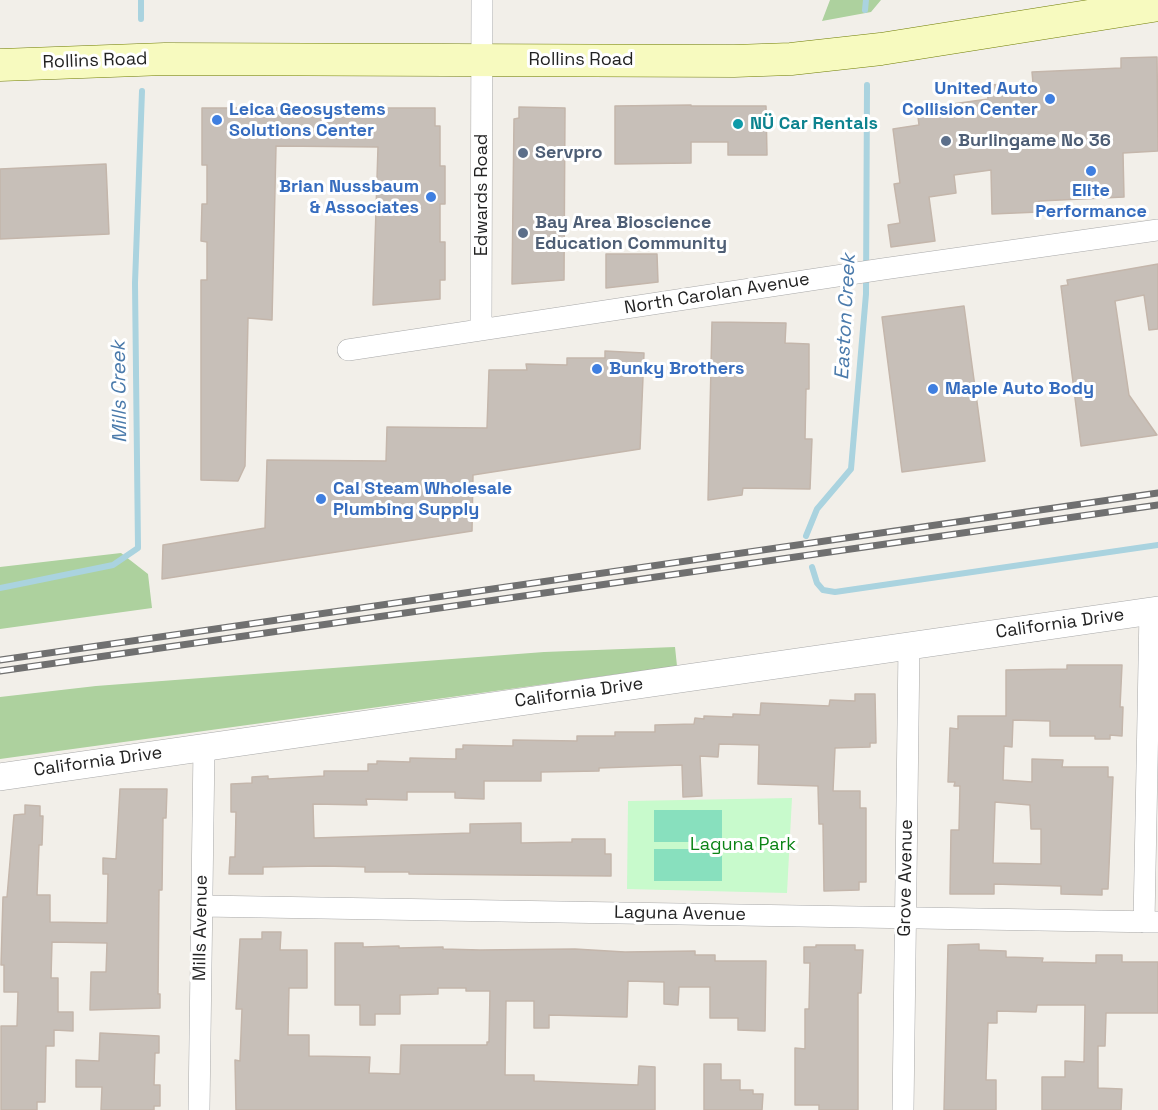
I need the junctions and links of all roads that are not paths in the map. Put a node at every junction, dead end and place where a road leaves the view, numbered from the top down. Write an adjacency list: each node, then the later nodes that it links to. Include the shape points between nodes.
1 (482, 0): 3 (street, Edwards Road)
2 (1158, 5): 3 (main road, Rollins Road, via 882,49 791,58)
3 (482, 60): 4 (main road, Rollins Road, via 165,59); 6 (street, Edwards Road)
4 (0, 65)
5 (1158, 230): 6 (street, North Carolan Avenue)
6 (481, 330): 7 (street, North Carolan Avenue)
7 (348, 350)
8 (1154, 611): 9 (street, California Drive); 14 (street)
9 (909, 646): 10 (street, California Drive); 13 (street, Grove Avenue)
10 (204, 747): 11 (street, California Drive); 12 (street, Mills Avenue)
11 (0, 777)
12 (202, 906): 13 (street, Laguna Avenue); 15 (street, Mills Avenue)
13 (905, 917): 14 (street, Laguna Avenue); 16 (street, Grove Avenue)
14 (1151, 922)
15 (199, 1110)
16 (903, 1110)

